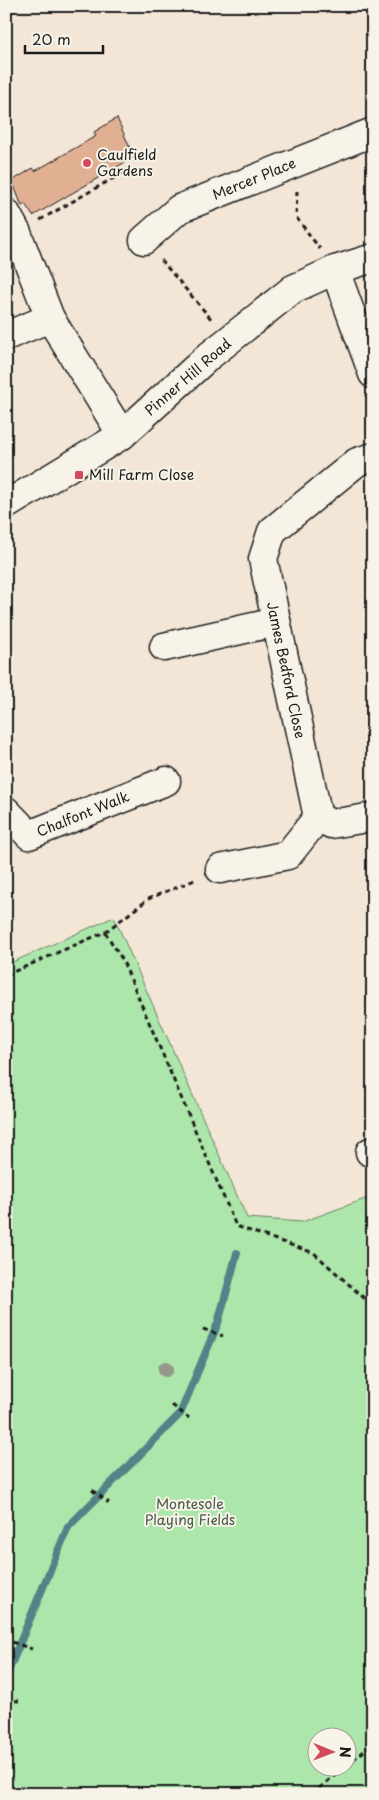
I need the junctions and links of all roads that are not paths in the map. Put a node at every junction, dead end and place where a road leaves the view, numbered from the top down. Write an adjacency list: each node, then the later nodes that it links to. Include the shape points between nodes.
1 (373, 132): 3 (street, Mercer Place, via 180,209)
2 (12, 223): 6 (street)
3 (144, 240)
4 (373, 258): 5 (street, Pinner Hill Road)
5 (335, 270): 8 (street); 9 (street, Pinner Hill Road, via 293,289 229,340)
6 (50, 318): 7 (street); 9 (street)
7 (6, 336)
8 (373, 374)
9 (122, 435): 11 (street, Pinner Hill Road)
10 (373, 457): 12 (street, James Bedford Close, via 357,462 272,531 263,560)
11 (6, 505)
12 (276, 622): 13 (street); 17 (street, James Bedford Close)
13 (164, 647)
14 (166, 781): 15 (street, Chalfont Walk, via 29,835)
15 (6, 811)
16 (373, 817): 17 (street, via 332,824)
17 (318, 818): 18 (street, via 288,855)
18 (220, 869)

